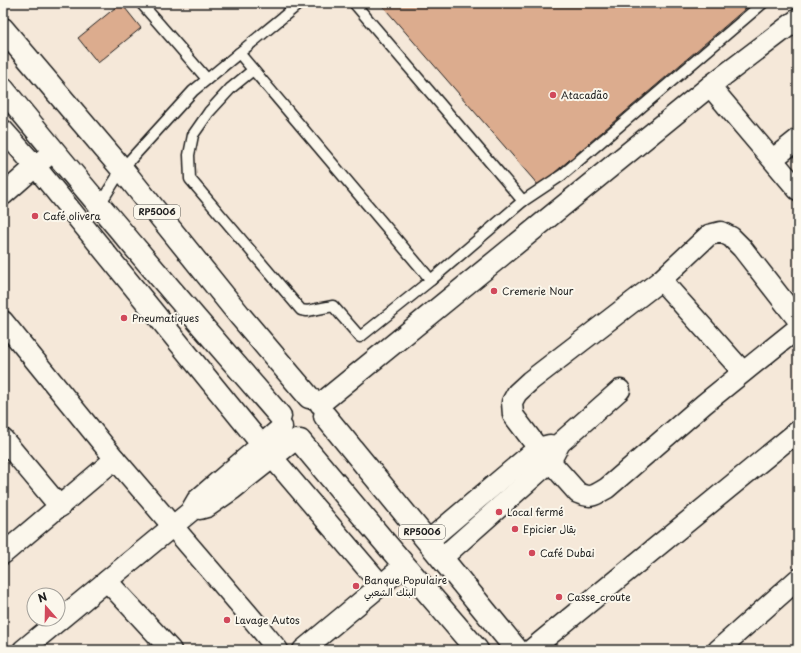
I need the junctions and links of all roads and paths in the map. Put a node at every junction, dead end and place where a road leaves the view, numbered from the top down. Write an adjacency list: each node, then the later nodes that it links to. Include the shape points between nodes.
1 (141, 3): 9 (lane)
2 (300, 3): 7 (lane)
3 (354, 3): 20 (lane)
4 (763, 3): 20 (lane, via 562,175)
5 (798, 19): 10 (street)
6 (3, 29): 17 (main road, RP5006)
7 (239, 53): 8 (lane); 9 (lane)
8 (253, 70): 22 (lane); 22 (lane, via 209,112 193,135 190,179 288,296 300,310 334,306 360,337)
9 (207, 79): 17 (lane)
10 (710, 86): 15 (street); 29 (street)
11 (3, 89): 14 (main road, RP5006)
12 (3, 130): 16 (street)
13 (798, 139): 15 (street)
14 (53, 151): 16 (street); 21 (main road, RP5006)
15 (773, 159): 18 (street)
16 (35, 166): 19 (street); 33 (street)
17 (122, 169): 21 (lane); 29 (main road, RP5006, via 241,317)
18 (798, 190)
19 (3, 195)
20 (523, 201): 22 (lane)
21 (100, 204): 30 (main road, RP5006)
22 (431, 280)
23 (661, 280): 24 (street, via 709,235 720,232 732,237 742,248); 27 (street); 34 (street, via 517,393 512,402 513,415)
24 (798, 320)
25 (3, 321): 35 (street)
26 (798, 328): 27 (street)
27 (743, 372): 34 (street, via 607,488 594,496 578,493)
28 (620, 390): 34 (street)
29 (318, 406): 30 (main road, via 324,426 319,434 310,440); 30 (main road, via 300,396 290,400 283,407); 38 (main road, RP5006)
30 (289, 431): 33 (street); 41 (main road, RP5006)
31 (798, 432): 51 (street)
32 (3, 440): 36 (street)
33 (267, 451): 37 (street, via 233,489 207,507 190,512); 44 (street)
34 (544, 455): 38 (street); 40 (street)
35 (115, 459): 36 (street); 37 (street)
36 (60, 507): 39 (street)
37 (173, 526): 43 (street); 47 (street)
38 (428, 541): 40 (main road, RP5006)
39 (3, 553)
40 (442, 558): 50 (main road, RP5006)
41 (404, 566): 44 (street); 49 (main road, RP5006)
42 (798, 579): 52 (street)
43 (107, 581): 45 (street); 46 (street)
44 (381, 586): 48 (street)
45 (23, 650)
46 (171, 650)
47 (278, 650)
48 (303, 650)
49 (477, 650)
50 (517, 650)
51 (531, 650)
52 (718, 650)

